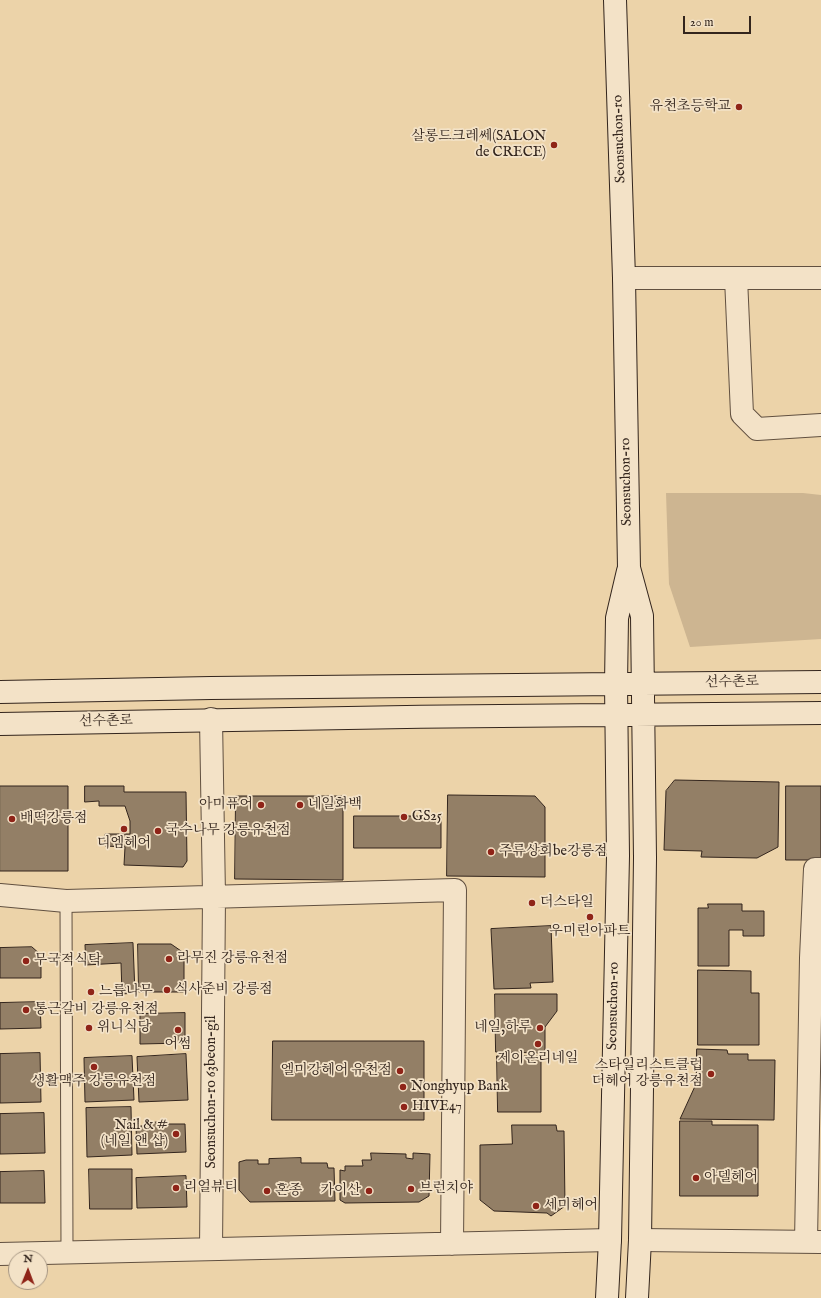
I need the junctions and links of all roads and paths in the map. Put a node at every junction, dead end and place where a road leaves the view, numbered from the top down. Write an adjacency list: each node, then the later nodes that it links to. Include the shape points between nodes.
1 (615, 0): 2 (street, Seonsuchon-ro)
2 (624, 278): 3 (street); 6 (street, Seonsuchon-ro)
3 (736, 278): 4 (street); 5 (street, via 742,414 756,429)
4 (821, 278)
5 (821, 425)
6 (629, 568): 8 (street, Seonsuchon-ro, via 617,618); 9 (street, Seonsuchon-ro, via 642,616)
7 (821, 682): 9 (street, 선수촌로)
8 (616, 684): 9 (street, 선수촌로); 10 (street, 선수촌로); 13 (street, Seonsuchon-ro)
9 (642, 684): 14 (street, Seonsuchon-ro)
10 (211, 688): 11 (street); 15 (street, Seonsuchon-ro 63beon-gil)
11 (0, 692)
12 (821, 713): 14 (street)
13 (617, 714): 14 (street, 선수촌로); 15 (street, 선수촌로); 21 (street, Seonsuchon-ro, via 618,856)
14 (643, 714): 22 (street, Seonsuchon-ro, via 646,858)
15 (211, 719): 16 (street, 선수촌로); 19 (street, Seonsuchon-ro 63beon-gil)
16 (0, 724)
17 (821, 869): 23 (street, via 815,869 811,958)
18 (0, 895): 20 (street)
19 (214, 896): 20 (street); 24 (street, via 455,890); 25 (street, Seonsuchon-ro 63beon-gil)
20 (66, 902): 26 (lane)
21 (610, 1240): 22 (street); 24 (street); 28 (street, Seonsuchon-ro)
22 (640, 1240): 23 (street); 29 (street, Seonsuchon-ro)
23 (813, 1242)
24 (452, 1244): 25 (street)
25 (211, 1249): 26 (street)
26 (67, 1252): 27 (street)
27 (0, 1254)
28 (607, 1298)
29 (637, 1298)

